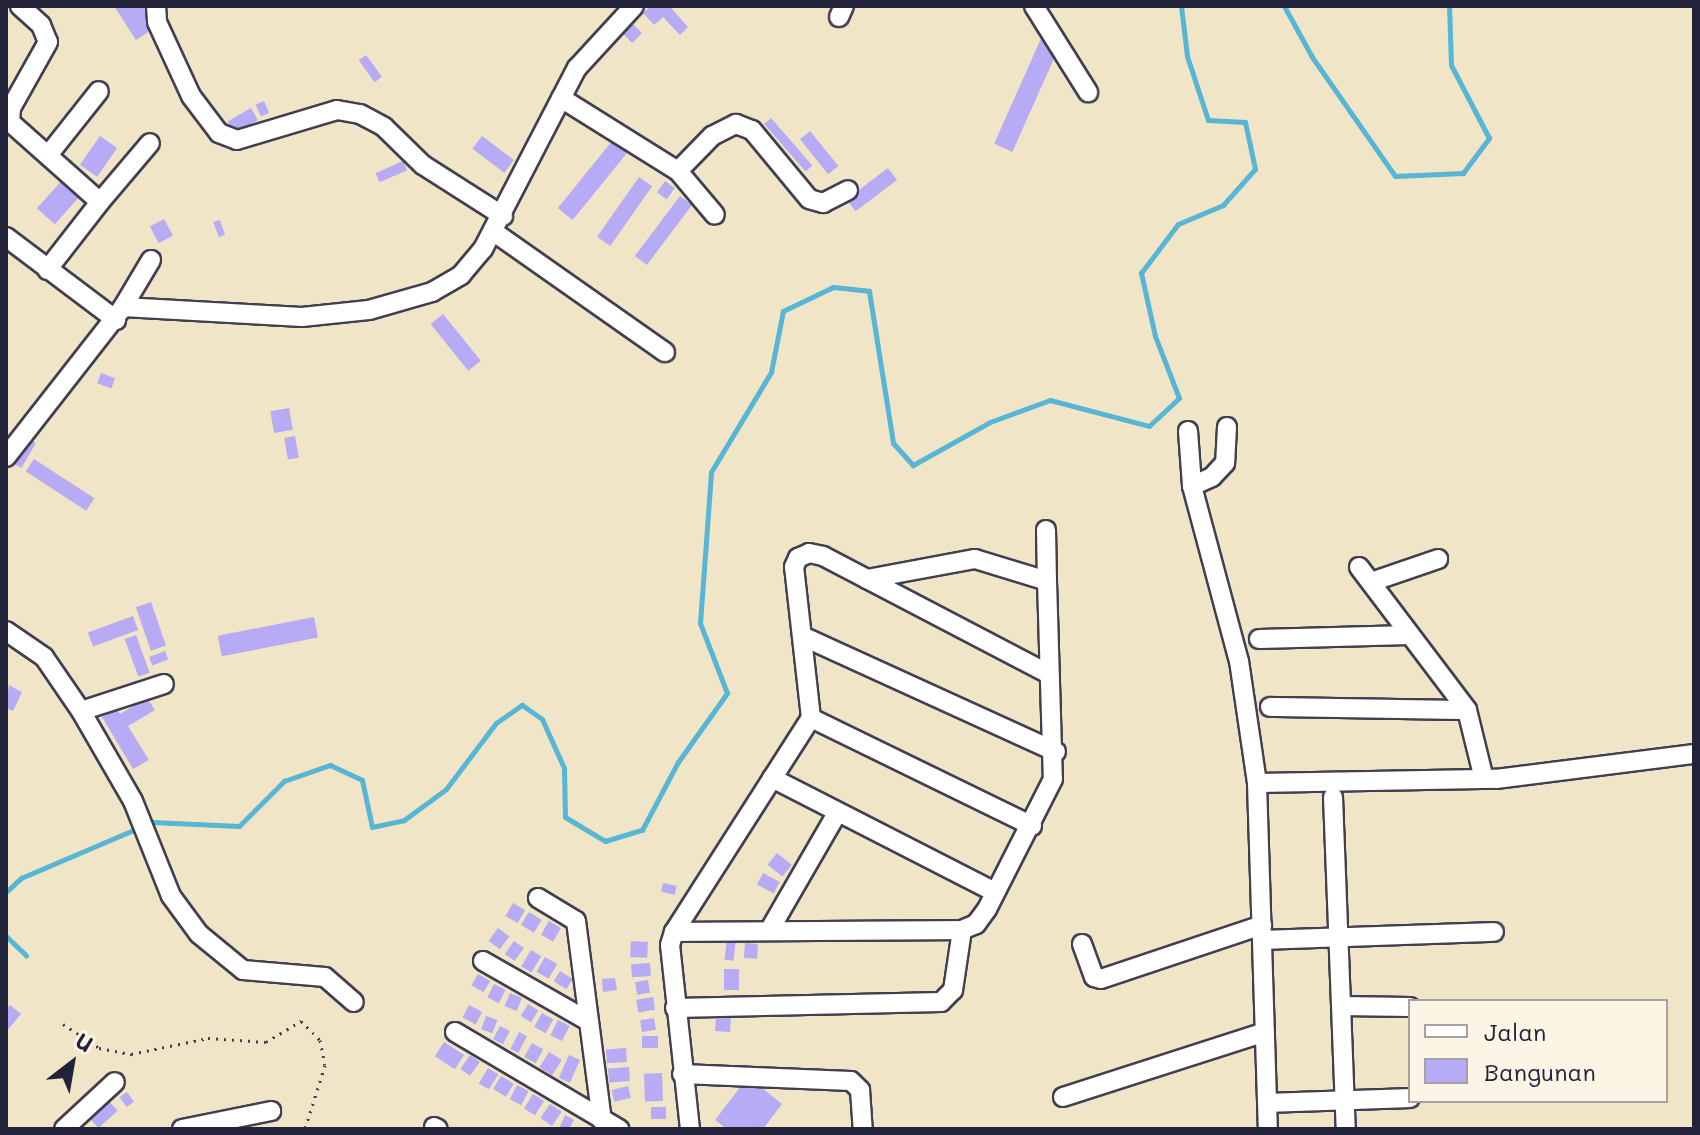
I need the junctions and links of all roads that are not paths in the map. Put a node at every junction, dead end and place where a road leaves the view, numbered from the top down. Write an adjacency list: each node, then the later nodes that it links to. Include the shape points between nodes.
1 (20, 6): 9 (street, via 41,25 48,42 8,116)
2 (156, 6): 14 (street, via 157,22 191,96 224,137 255,137 337,110 360,114 384,127)
3 (634, 6): 7 (street, via 586,54)
4 (1034, 6): 6 (street)
5 (99, 91): 9 (street)
6 (1088, 92)
7 (561, 98): 10 (street); 14 (street)
8 (150, 143): 12 (street)
9 (49, 154): 12 (street)
10 (678, 171): 11 (street, via 712,136 736,124 752,130 809,199 823,203); 13 (street)
11 (848, 190)
12 (100, 202): 17 (street)
13 (715, 215)
14 (498, 224): 18 (street, via 461,275 432,292 369,310 302,317); 19 (street)
15 (8, 244): 17 (street)
16 (151, 260): 18 (street)
17 (47, 270): 18 (street)
18 (120, 314): 22 (street)
19 (665, 352)
20 (1227, 427): 23 (street, via 1225,463 1218,473)
21 (1188, 431): 23 (street)
22 (6, 457)
23 (1192, 486): 42 (street, via 1239,661)
24 (1046, 530): 27 (street)
25 (1438, 559): 29 (street, via 1365,575)
26 (867, 579): 27 (street, via 961,559 987,560); 30 (street, via 814,553 798,558 794,567); 32 (street)
27 (1047, 581): 32 (street)
28 (6, 631): 36 (street, via 44,657)
29 (1410, 635): 31 (street); 35 (street)
30 (802, 636): 37 (street); 38 (street)
31 (1259, 639)
32 (1049, 674): 38 (street)
33 (164, 684): 36 (street)
34 (1270, 707): 35 (street)
35 (1467, 710): 41 (street)
36 (81, 711): 56 (street, via 133,801 180,911 231,962 255,974 325,977)
37 (811, 718): 40 (street); 45 (street)
38 (1056, 752): 45 (street, via 1048,795)
39 (1694, 754): 41 (street)
40 (772, 778): 44 (street); 50 (street)
41 (1484, 779): 42 (street)
42 (1257, 783): 51 (street)
43 (1333, 797): 53 (street)
44 (837, 813): 46 (street); 49 (street)
45 (1032, 826): 46 (street)
46 (995, 892): 48 (street, via 976,924)
47 (538, 898): 60 (street, via 576,921)
48 (962, 930): 49 (street); 59 (street, via 953,990 941,1002)
49 (769, 931): 50 (street)
50 (674, 932): 59 (street, via 669,955)
51 (1263, 932): 53 (street); 54 (street, via 1101,979 1094,977); 62 (street)
52 (1494, 932): 53 (street)
53 (1338, 937): 57 (street)
54 (1082, 944)
55 (483, 961): 60 (street)
56 (354, 1002)
57 (1341, 1006): 58 (street); 67 (street)
58 (1408, 1007)
59 (675, 1008): 63 (street)
60 (588, 1021): 70 (street)
61 (455, 1032): 70 (street)
62 (1265, 1032): 65 (street); 68 (street)
63 (682, 1074): 74 (street); 75 (street, via 851,1081 860,1090)
64 (115, 1082): 71 (street)
65 (1063, 1097)
66 (1408, 1098): 67 (street)
67 (1346, 1100): 68 (street); 77 (street)
68 (1268, 1103): 76 (street)
69 (271, 1111): 72 (street)
70 (602, 1120): 73 (street)
71 (64, 1129)
72 (182, 1129)
73 (619, 1129)
74 (690, 1129)
75 (863, 1129)
76 (1268, 1129)
77 (1346, 1129)

